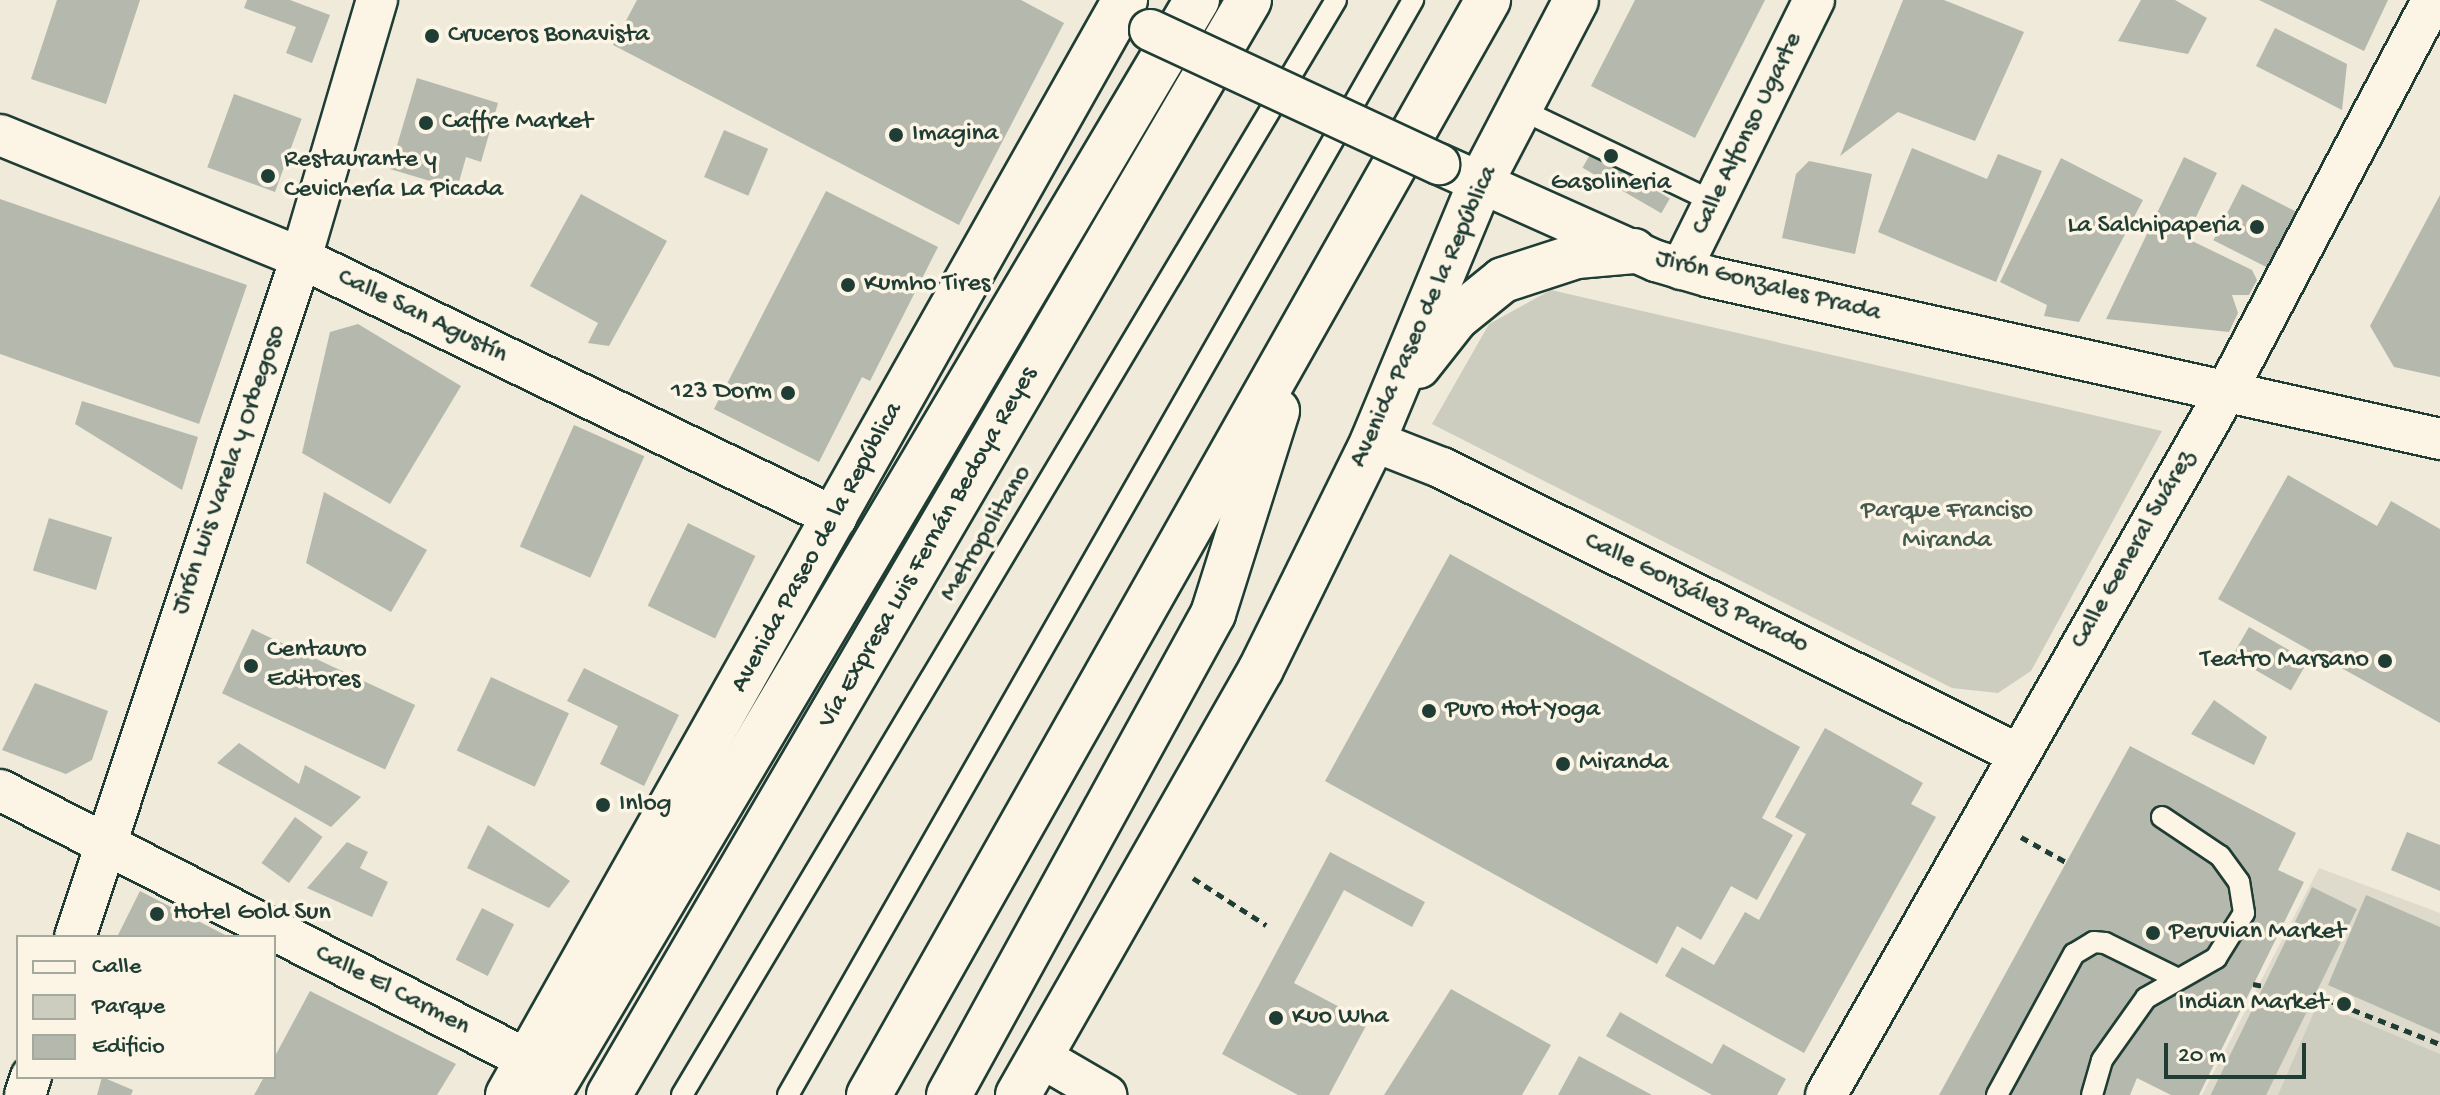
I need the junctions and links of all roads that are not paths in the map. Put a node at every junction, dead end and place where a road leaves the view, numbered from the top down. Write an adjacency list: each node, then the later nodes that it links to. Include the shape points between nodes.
1 (377, 0): 16 (street, Jirón Luis Varela y Orbegoso)
2 (1197, 0): 32 (main road)
3 (1249, 0): 33 (main road, Vía Expresa Luis Fernán Bedoya Reyes)
4 (1336, 0): 34 (lane, Metropolitano)
5 (1413, 0): 35 (lane)
6 (1488, 0): 18 (main road)
7 (1576, 0): 11 (main road, Avenida Paseo de la República)
8 (1814, 0): 14 (street, Calle Alfonso Ugarte)
9 (2433, 0): 19 (street, Calle General Suárez)
10 (1120, 10): 13 (street, Jirón Gonzales Prada, bridge); 22 (main road, Avenida Paseo de la República)
11 (1520, 109): 13 (main road, Avenida Paseo de la República); 14 (lane)
12 (0, 135): 16 (street, Calle San Agustín)
13 (1481, 182): 15 (street, Jirón Gonzales Prada); 20 (main road, Avenida Paseo de la República)
14 (1714, 202): 17 (street, Calle Alfonso Ugarte)
15 (1634, 251): 17 (street, Jirón Gonzales Prada); 20 (main road, via 1555,261 1503,280 1456,318)
16 (301, 258): 22 (street, Calle San Agustín); 26 (street, Jirón Luis Varela y Orbegoso)
17 (1681, 269): 19 (street, Jirón Gonzales Prada)
18 (1303, 329): 36 (main road); 37 (main road, via 1213,614)
19 (2227, 390): 21 (street, Jirón Gonzales Prada); 23 (street, Calle General Suárez)
20 (1379, 425): 23 (street, Calle González Parado, via 1442,468); 31 (main road, Avenida Paseo de la República, via 1261,669)
21 (2440, 439)
22 (836, 518): 32 (main road, Avenida Paseo de la República)
23 (2016, 753): 40 (street, Calle General Suárez)
24 (0, 790): 26 (street, Calle El Carmen)
25 (2162, 817): 30 (lane, via 2220,856 2239,882 2244,913 2216,958)
26 (103, 845): 27 (street, Jirón Luis Varela y Orbegoso); 28 (street, Calle El Carmen)
27 (76, 935)
28 (264, 935)
29 (276, 942): 32 (street, Calle El Carmen)
30 (2174, 977): 41 (lane, via 2105,943 2094,942 2074,954); 42 (lane, via 2146,998 2111,1047)
31 (1039, 1056): 38 (main road, Avenida Paseo de la República); 39 (street)
32 (528, 1083)
33 (609, 1095)
34 (682, 1095)
35 (788, 1095)
36 (869, 1095)
37 (949, 1095)
38 (1018, 1095)
39 (1106, 1095)
40 (1826, 1095)
41 (1997, 1095)
42 (2092, 1095)

